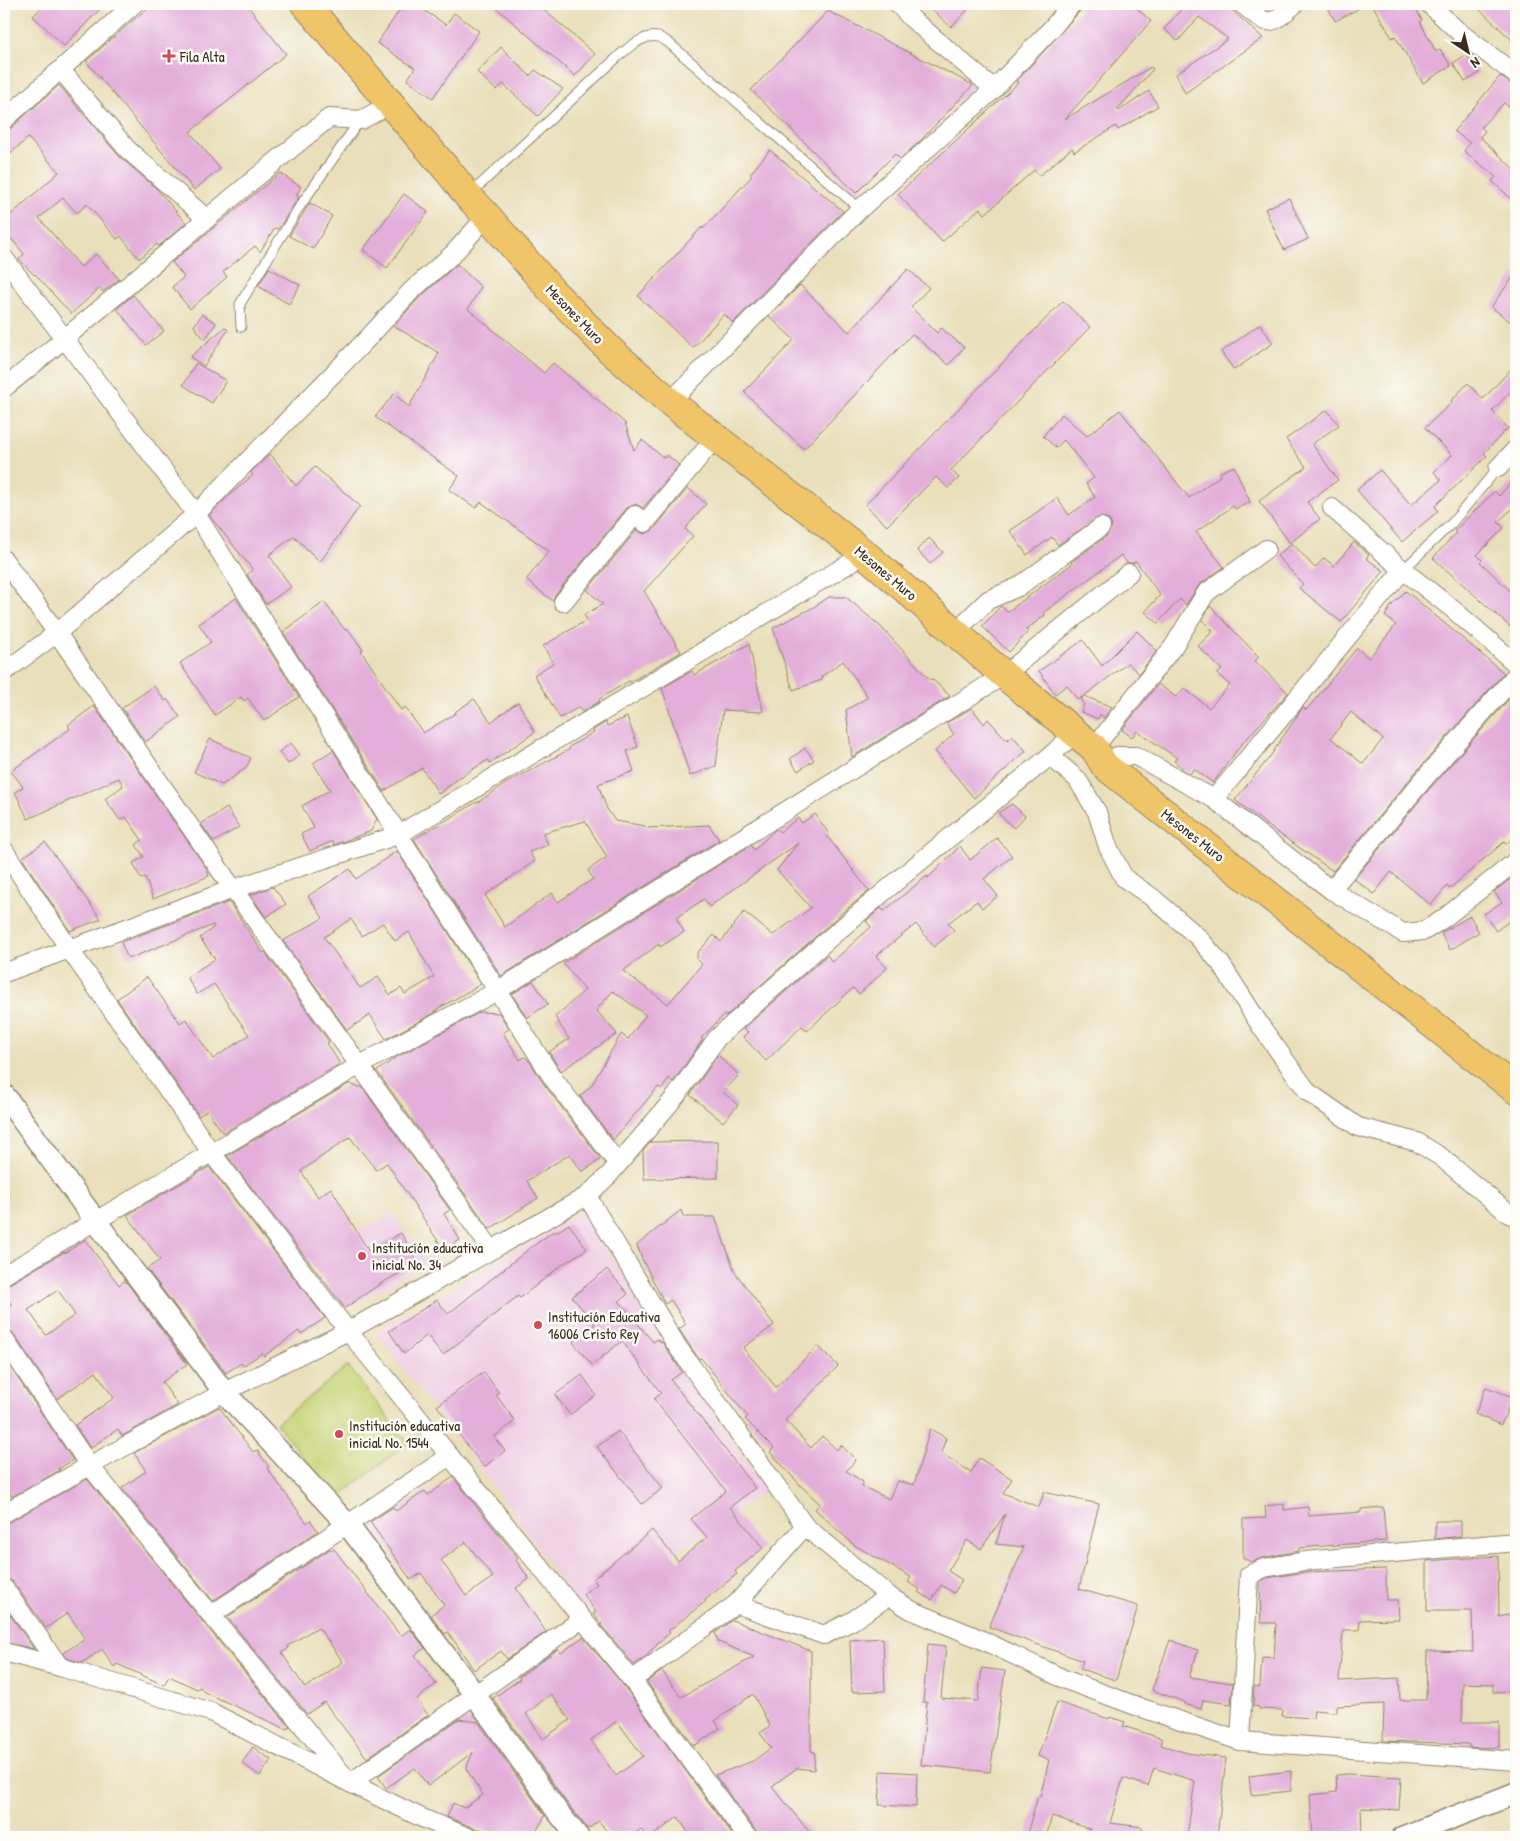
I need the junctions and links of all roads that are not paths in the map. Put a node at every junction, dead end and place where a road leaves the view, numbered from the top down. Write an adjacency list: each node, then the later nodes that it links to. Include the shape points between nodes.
1 (134, 4): 8 (street)
2 (305, 4): 11 (highway, Mesones Muro)
3 (898, 4): 10 (street)
4 (1072, 4): 10 (street)
5 (1242, 4): 6 (street, via 1264,21 1272,22)
6 (1295, 4)
7 (1429, 4): 9 (street, via 1459,32)
8 (61, 70): 12 (street); 17 (street, via 127,149)
9 (1516, 74)
10 (994, 89): 15 (street)
11 (391, 104): 13 (street); 14 (highway, Mesones Muro)
12 (4, 120)
13 (361, 120): 17 (street, via 329,118); 19 (lane, via 298,209 240,304)
14 (468, 196): 15 (lane, via 622,53 636,43 658,37 669,43); 16 (highway, Mesones Muro)
15 (860, 209): 22 (street)
16 (487, 216): 22 (highway, Mesones Muro, via 552,291 611,351); 27 (street)
17 (207, 219): 20 (street)
18 (4, 258): 20 (street)
19 (241, 328)
20 (65, 339): 21 (street); 27 (street)
21 (4, 388)
22 (670, 402): 23 (highway, Mesones Muro)
23 (715, 438): 30 (highway, Mesones Muro); 34 (street, via 645,523 635,515)
24 (1516, 448): 25 (street)
25 (1498, 468): 32 (lane, via 1452,523)
26 (1332, 508): 32 (street)
27 (196, 514): 36 (street); 44 (street)
28 (1101, 527): 35 (street, via 1018,587 988,600)
29 (1266, 549): 41 (street, via 1206,593 1173,647)
30 (865, 554): 35 (highway, Mesones Muro); 44 (street)
31 (4, 560): 36 (street)
32 (1403, 570): 37 (street); 43 (street)
33 (1129, 573): 39 (street)
34 (563, 602)
35 (955, 632): 39 (highway, Mesones Muro)
36 (57, 633): 38 (street); 47 (street)
37 (1516, 664)
38 (4, 672)
39 (1004, 675): 41 (highway, Mesones Muro); 51 (street)
40 (1516, 675): 48 (street)
41 (1091, 749): 42 (street); 43 (street, via 1117,756 1136,756); 53 (highway, Mesones Muro)
42 (1050, 756): 56 (street, via 832,936 717,1038 676,1096); 58 (street, via 1077,779 1096,812 1108,847 1124,878 1198,937 1221,964 1308,1092 1358,1127 1417,1142 1441,1157)
43 (1214, 799): 48 (street)
44 (398, 835): 47 (street); 51 (street)
45 (4, 850): 49 (street)
46 (1516, 861): 48 (street, via 1424,931 1403,933)
47 (233, 889): 49 (street); 52 (street)
48 (1331, 890)
49 (70, 950): 50 (street); 55 (street)
50 (4, 973)
51 (497, 991): 52 (street); 56 (street, via 552,1077)
52 (360, 1065): 55 (street); 60 (street)
53 (1516, 1090)
54 (4, 1095): 59 (street)
55 (211, 1152): 59 (street); 62 (street)
56 (618, 1164): 57 (street)
57 (587, 1196): 60 (street); 69 (street, via 677,1346)
58 (1516, 1217)
59 (95, 1220): 61 (street); 64 (street)
60 (491, 1249): 62 (street)
61 (4, 1275)
62 (348, 1331): 64 (street); 65 (street)
63 (4, 1339): 66 (street)
64 (224, 1392): 66 (street); 68 (street)
65 (450, 1456): 68 (street); 75 (street)
66 (90, 1465): 67 (street); 74 (street)
67 (4, 1513)
68 (348, 1524): 74 (street); 79 (street)
69 (805, 1526): 72 (street); 73 (street)
70 (1516, 1542): 80 (street, via 1305,1561 1264,1568 1249,1575)
71 (4, 1588): 77 (street)
72 (889, 1596): 73 (street, via 824,1635); 80 (street, via 911,1610 1066,1680)
73 (736, 1604): 78 (street)
74 (211, 1615): 82 (street)
75 (582, 1619): 78 (street); 79 (street)
76 (4, 1652): 77 (street)
77 (60, 1667): 82 (street, via 211,1712)
78 (632, 1680): 86 (street)
79 (475, 1696): 82 (street); 85 (street)
80 (1240, 1741): 81 (street)
81 (1516, 1761)
82 (350, 1783): 84 (street)
83 (1516, 1793): 87 (street)
84 (468, 1837)
85 (578, 1837)
86 (748, 1837)
87 (1403, 1837)

